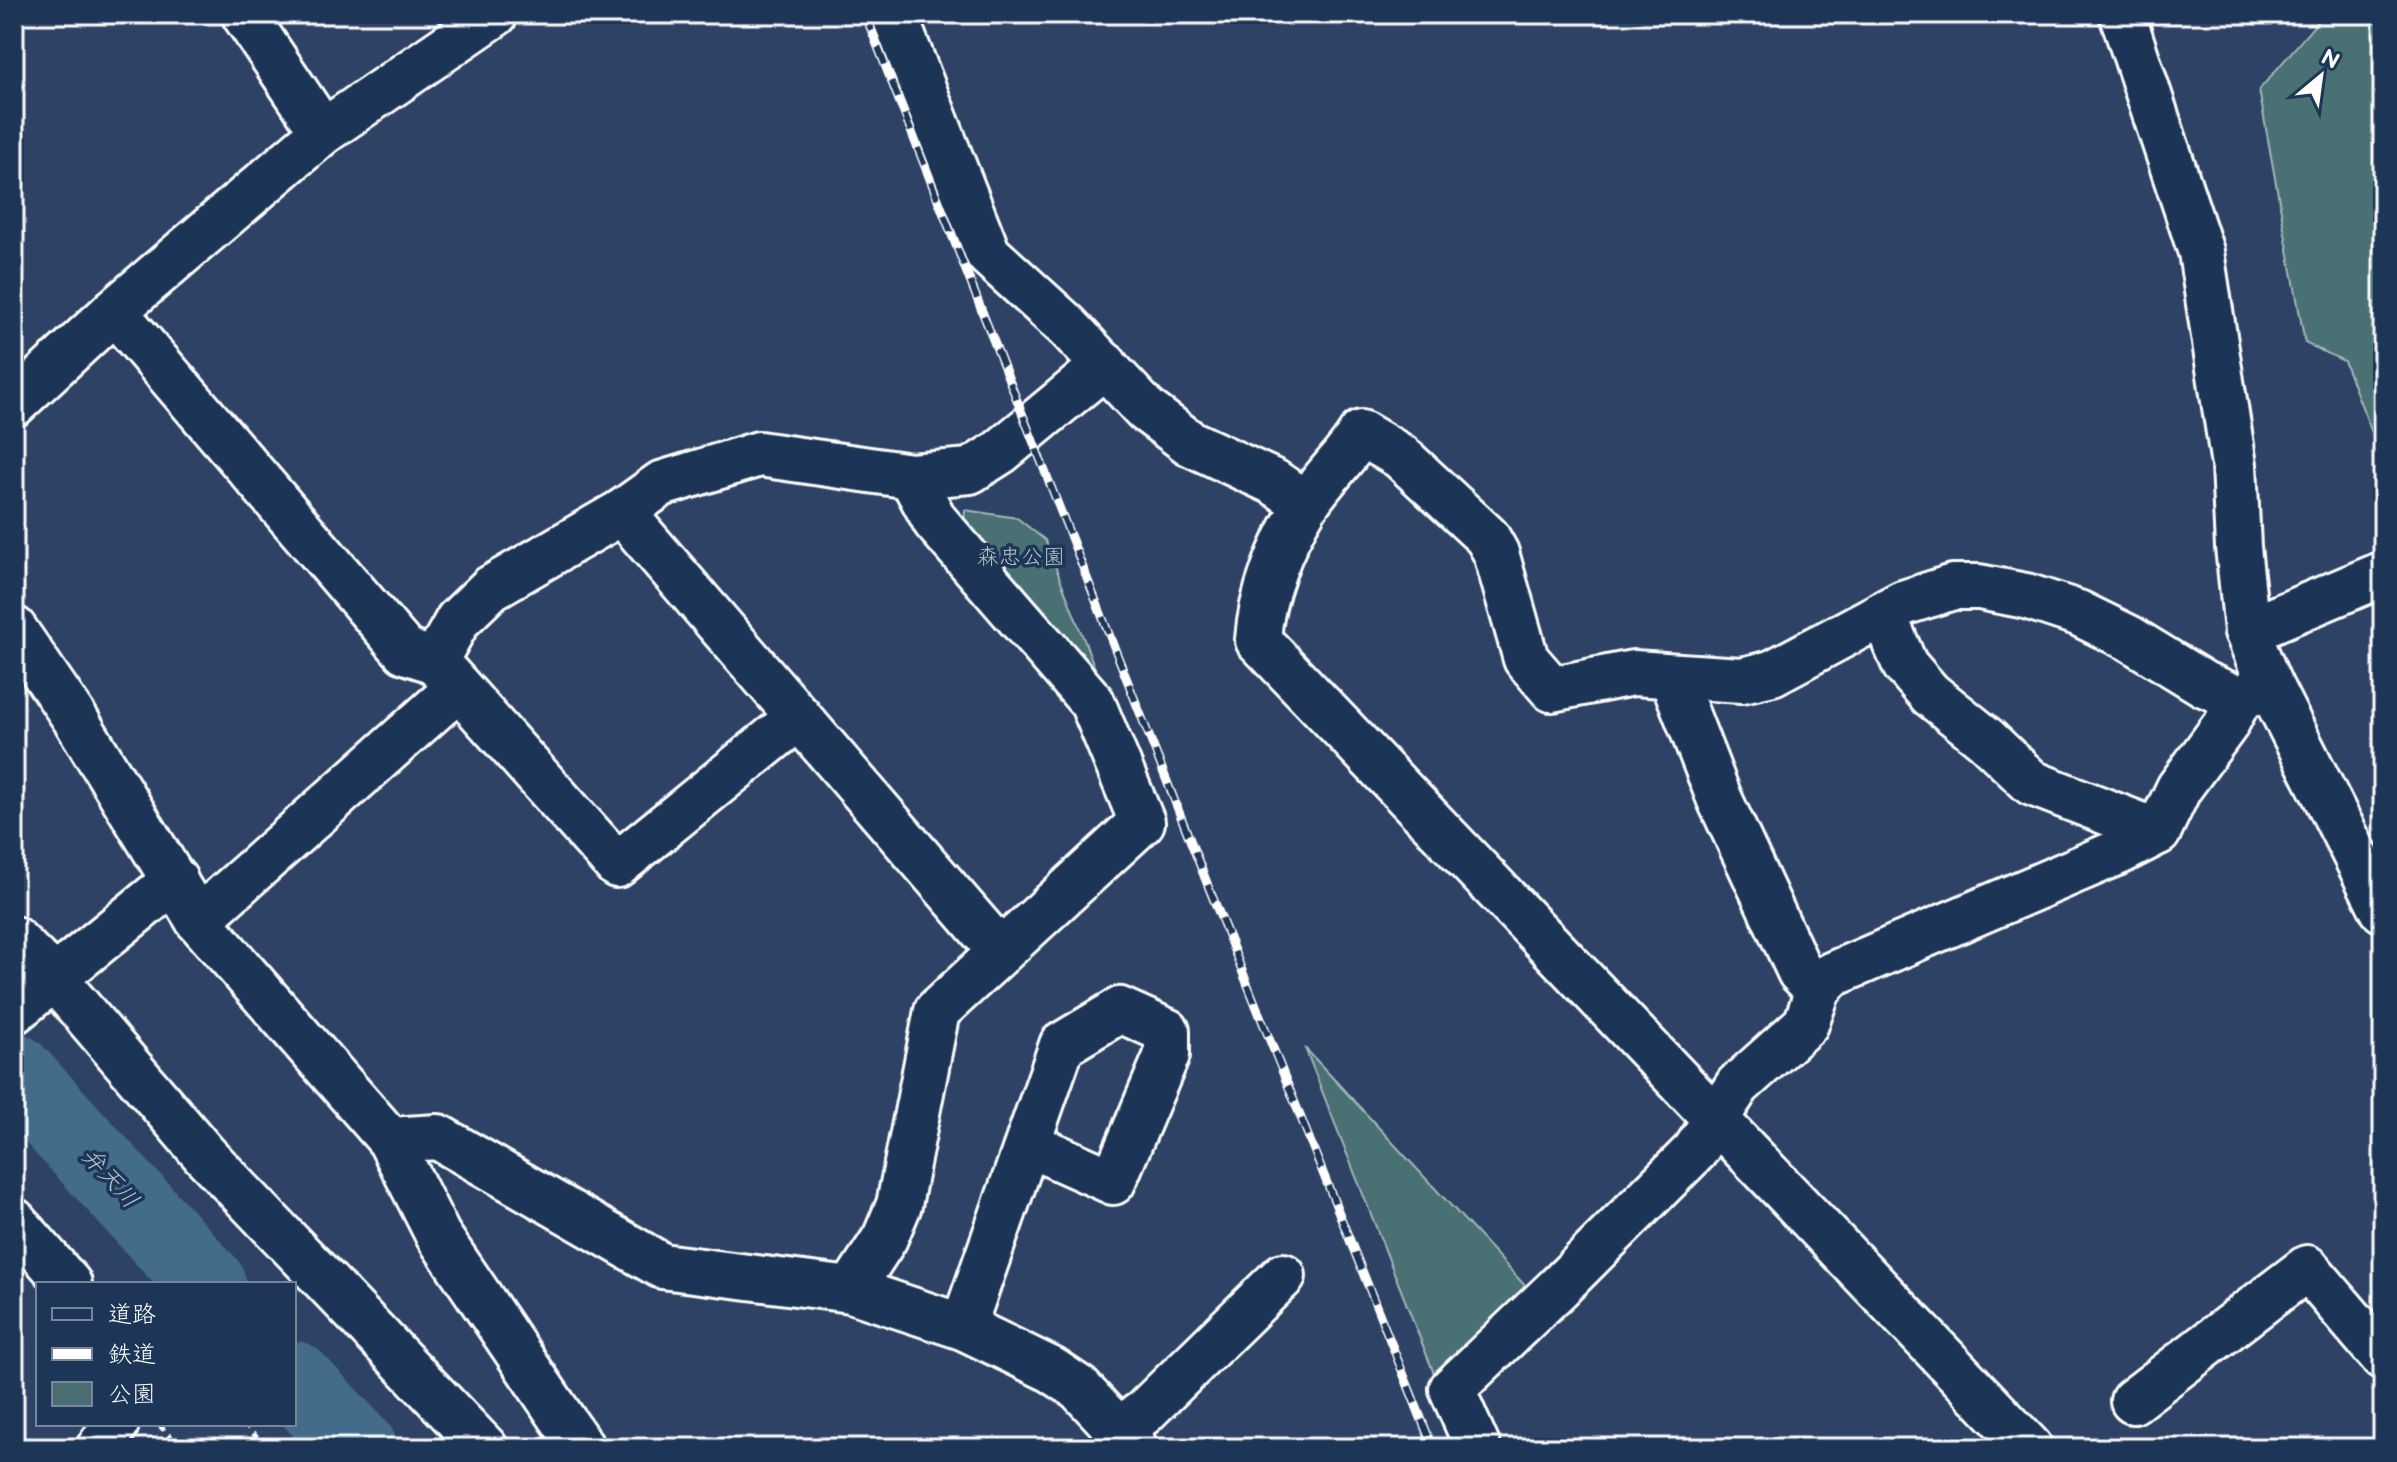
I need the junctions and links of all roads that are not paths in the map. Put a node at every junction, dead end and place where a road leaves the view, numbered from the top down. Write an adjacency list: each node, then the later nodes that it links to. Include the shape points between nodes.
1 (244, 14): 5 (street)
2 (495, 14): 5 (street)
3 (894, 14): 7 (street, via 988,254)
4 (2122, 14): 15 (street, via 2201,252 2234,465)
5 (323, 132): 6 (street)
6 (114, 311): 8 (street); 16 (street, via 405,651)
7 (1105, 365): 9 (street, via 970,471); 10 (street, via 1146,410 1190,443 1274,482)
8 (14, 404)
9 (911, 476): 11 (street, via 759,454 661,484); 25 (street, via 935,521 1092,702 1142,822)
10 (1306, 504): 17 (street, via 1361,433 1400,456 1487,537 1526,659 1552,689 1633,673); 28 (street, via 1277,561 1258,640)
11 (622, 512): 16 (street, via 491,588 458,620); 19 (street)
12 (2383, 574): 15 (street)
13 (1883, 614): 17 (street, via 1772,673 1742,680); 18 (street, via 1953,587 2026,596 2129,638 2204,684); 20 (street, via 1905,665 1930,694 2032,783)
14 (14, 629): 21 (street)
15 (2247, 631): 18 (street)
16 (446, 675): 19 (street, via 617,865); 23 (street)
17 (1672, 677): 26 (street, via 1720,800 1800,972)
18 (2254, 691): 20 (street, via 2179,788); 22 (street)
19 (799, 717): 25 (street)
20 (2158, 832): 26 (street, via 1831,975)
21 (175, 880): 23 (street); 27 (street)
22 (2383, 910)
23 (198, 920): 29 (street)
24 (14, 939): 27 (street)
25 (1001, 952): 34 (street, via 937,1011 899,1205 885,1238)
26 (1818, 990): 28 (street, via 1806,1024 1738,1085)
27 (35, 992): 41 (street, via 204,1154)
28 (1716, 1118): 43 (street, via 1695,1151 1452,1389); 44 (street)
29 (390, 1140): 34 (street, via 438,1137 662,1266); 42 (street, via 438,1235)
30 (1028, 1144): 35 (street)
31 (14, 1221): 33 (street)
32 (1283, 1276): 39 (street, via 1143,1413)
33 (67, 1282)
34 (851, 1290): 35 (street)
35 (963, 1327): 39 (street, via 1079,1388)
36 (2383, 1357): 37 (street, via 2307,1268)
37 (2133, 1401)
38 (115, 1426): 40 (street)
39 (1126, 1439)
40 (99, 1448)
41 (485, 1448)
42 (582, 1448)
43 (1478, 1448)
44 (2030, 1448)

